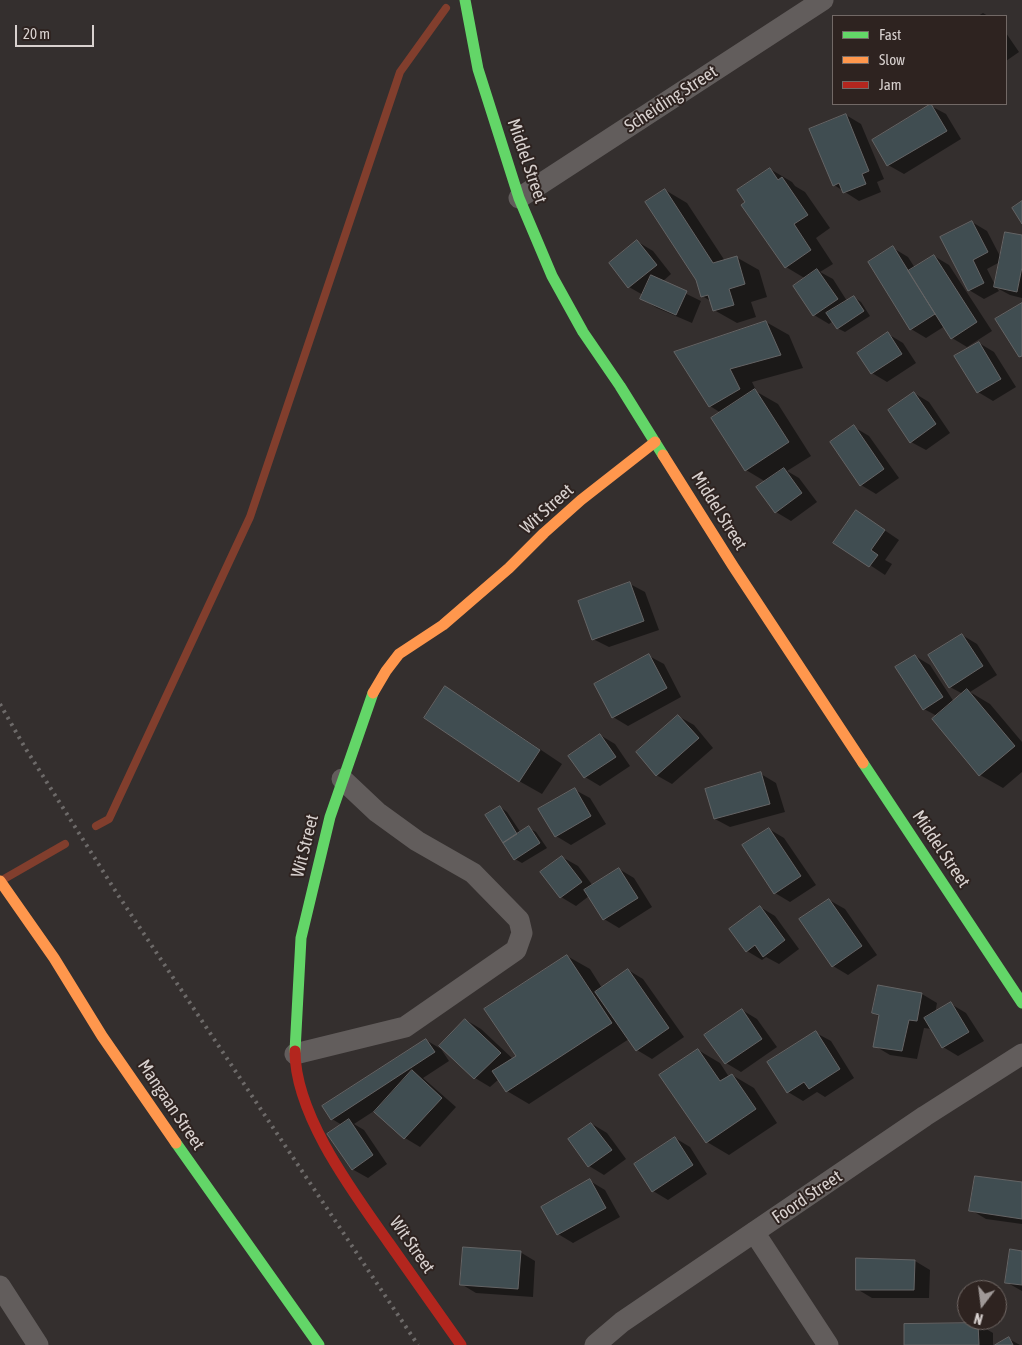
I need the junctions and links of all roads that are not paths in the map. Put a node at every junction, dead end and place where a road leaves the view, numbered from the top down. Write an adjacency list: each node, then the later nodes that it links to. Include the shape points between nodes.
1 (465, 0): 3 (street, Middel Street, via 478,69)
2 (823, 0): 3 (street, Scheiding Street)
3 (519, 198): 4 (street, Middel Street, via 552,276 583,332)
4 (655, 442): 5 (street, Wit Street, via 582,500 443,625 399,654 374,691); 7 (street, Middel Street, via 733,566)
5 (342, 779): 8 (street, Wit Street, via 301,938); 8 (street, via 377,812 417,841 473,873 519,920 522,933 516,950 405,1027)
6 (0, 881): 13 (street, Mangaan Street, via 54,958 102,1036)
7 (1022, 1003)
8 (295, 1054): 14 (street, Wit Street, via 305,1101 343,1178)
9 (1022, 1054): 10 (street, Foord Street)
10 (754, 1232): 15 (street, Foord Street, via 622,1322); 16 (street)
11 (0, 1286): 12 (street)
12 (38, 1345)
13 (319, 1345)
14 (461, 1345)
15 (595, 1345)
16 (828, 1345)

